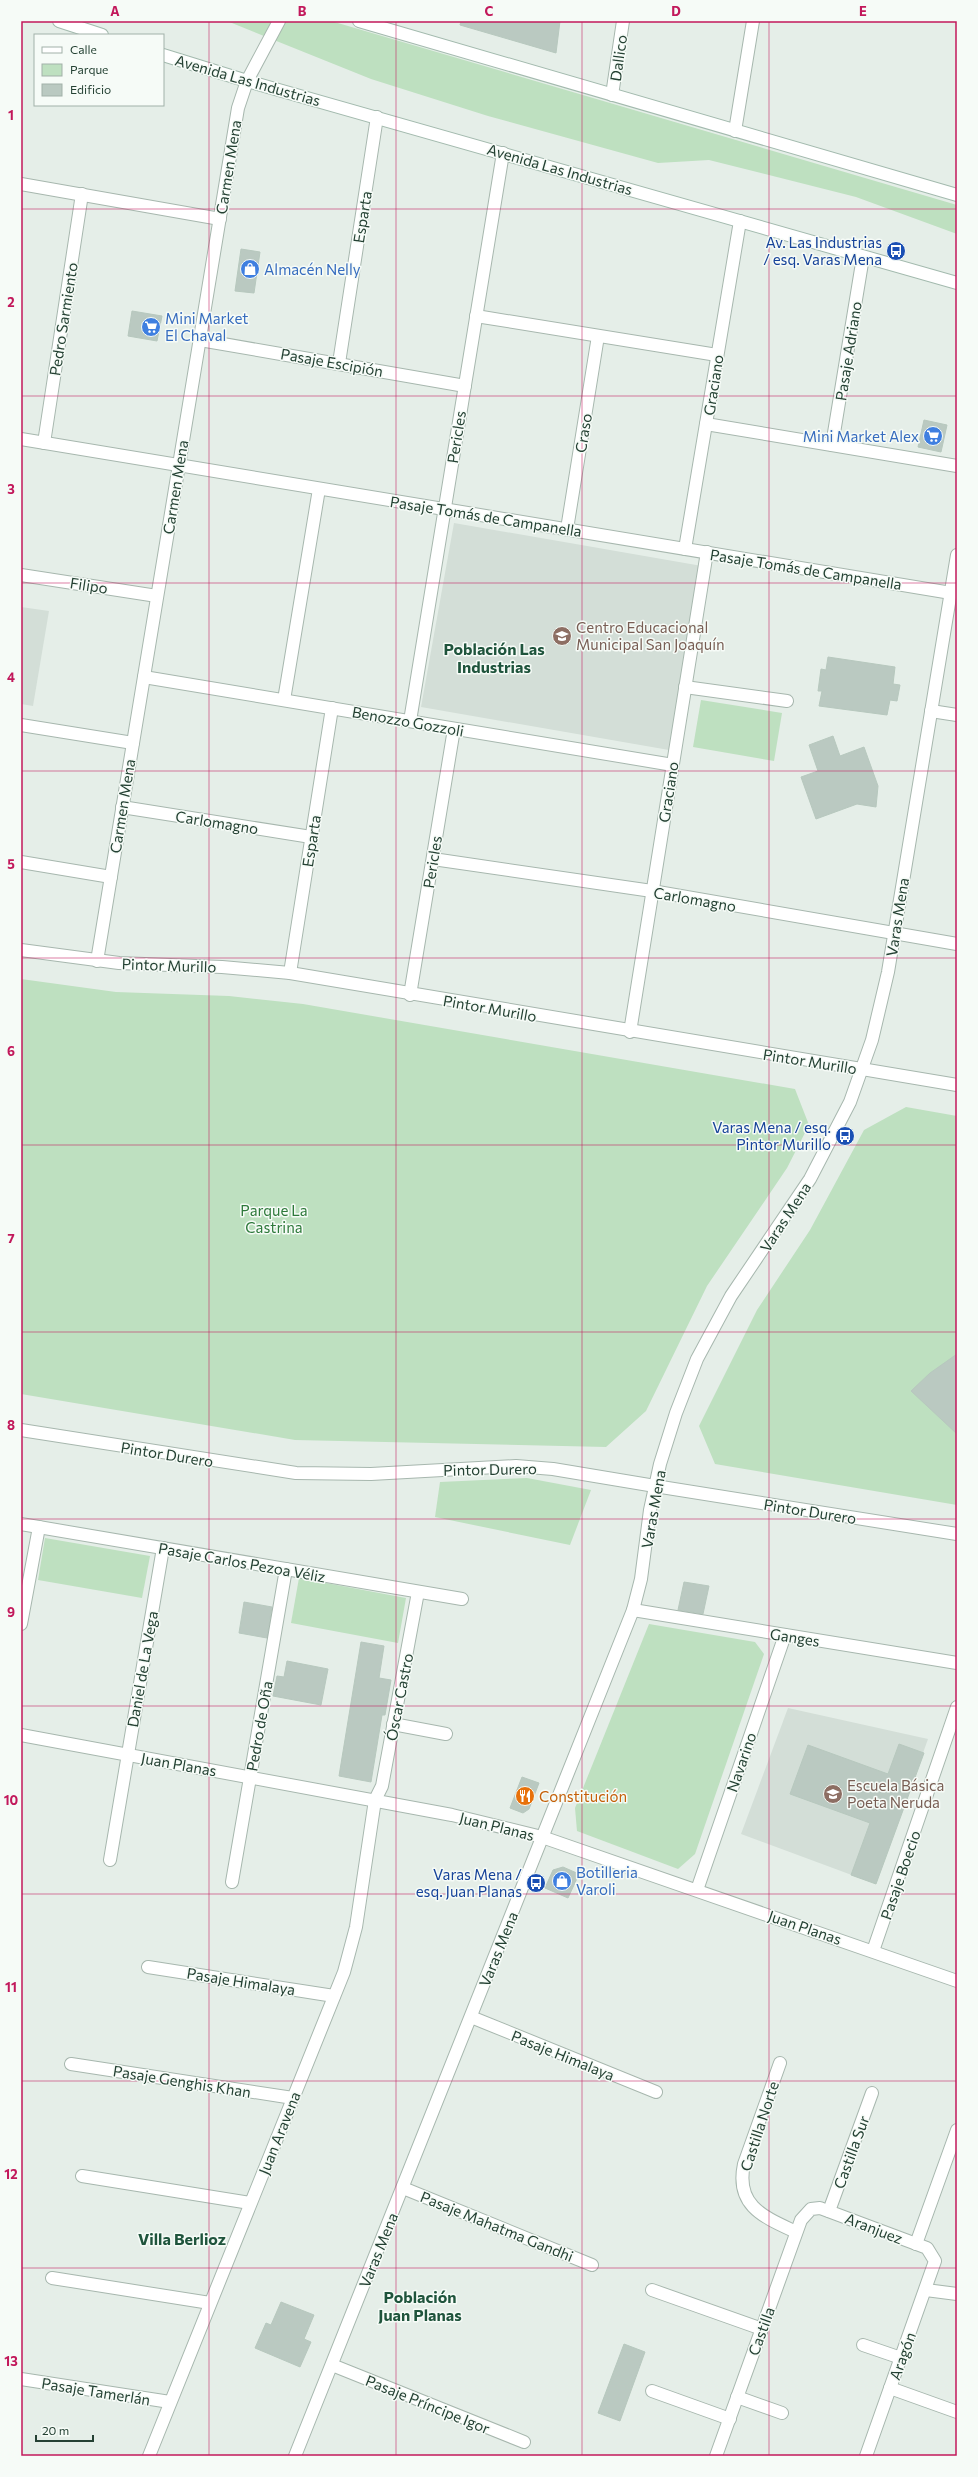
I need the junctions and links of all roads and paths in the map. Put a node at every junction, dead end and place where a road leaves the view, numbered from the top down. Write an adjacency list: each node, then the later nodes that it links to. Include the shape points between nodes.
1 (59, 21): 6 (street)
2 (279, 21): 8 (street, Carmen Mena)
3 (359, 21): 9 (street)
4 (623, 21): 9 (street, Dallico)
5 (753, 21): 11 (street)
6 (99, 34)
7 (164, 55): 8 (street, Avenida Las Industrias)
8 (247, 81): 10 (street, Avenida Las Industrias); 16 (street, Carmen Mena, via 238,108)
9 (612, 95): 11 (street)
10 (377, 117): 12 (street, Avenida Las Industrias); 24 (street, Esparta)
11 (735, 132): 15 (street)
12 (503, 153): 17 (street, Avenida Las Industrias); 20 (street, Pericles)
13 (21, 184): 14 (street)
14 (82, 194): 16 (street); 28 (street, Pedro Sarmiento)
15 (957, 196)
16 (220, 219): 22 (street, Carmen Mena)
17 (740, 221): 18 (street, Avenida Las Industrias); 23 (street, Graciano)
18 (863, 257): 19 (street, Avenida Las Industrias); 29 (street, Pasaje Adriano)
19 (957, 283)
20 (476, 316): 21 (street); 25 (street, Pericles)
21 (598, 336): 23 (street); 34 (street, Craso)
22 (200, 340): 24 (street, Pasaje Escipión); 30 (street, Carmen Mena)
23 (717, 355): 26 (street, Graciano)
24 (339, 363): 25 (street, Pasaje Escipión)
25 (465, 386): 33 (street, Pericles)
26 (706, 424): 29 (street); 35 (street, Graciano)
27 (21, 439): 28 (street, Pasaje Tomás de Campanella)
28 (44, 443): 30 (street, Pasaje Tomás de Campanella)
29 (832, 445): 31 (street)
30 (179, 465): 32 (street, Pasaje Tomás de Campanella); 40 (street, Carmen Mena)
31 (957, 466)
32 (319, 488): 33 (street, Pasaje Tomás de Campanella); 43 (street)
33 (444, 509): 34 (street, Pasaje Tomás de Campanella); 48 (street, Pericles)
34 (567, 529): 35 (street, Pasaje Tomás de Campanella)
35 (685, 549): 36 (street, Pasaje Tomás de Campanella)
36 (707, 552): 39 (street, Pasaje Tomás de Campanella); 42 (street, Graciano)
37 (957, 555): 39 (street, Varas Mena)
38 (21, 575): 40 (street, Filipo)
39 (951, 593): 46 (street, Varas Mena)
40 (157, 596): 41 (street, Carmen Mena)
41 (144, 677): 43 (street, Benozzo Gozzoli); 51 (street, Carmen Mena)
42 (685, 687): 44 (street); 52 (street, Graciano)
43 (284, 700): 45 (street, Benozzo Gozzoli)
44 (787, 701)
45 (332, 708): 48 (street, Benozzo Gozzoli); 54 (street, Esparta)
46 (931, 711): 47 (street); 59 (street, Varas Mena)
47 (957, 715)
48 (410, 721): 50 (street, Benozzo Gozzoli)
49 (21, 725): 51 (street)
50 (454, 729): 52 (street, Benozzo Gozzoli); 55 (street, Pericles)
51 (133, 743): 53 (street, Carmen Mena)
52 (672, 765): 58 (street, Graciano)
53 (122, 807): 54 (street, Carlomagno); 57 (street, Carmen Mena)
54 (312, 837): 63 (street, Esparta)
55 (433, 859): 58 (street, Carlomagno); 64 (street, Pericles)
56 (21, 862): 57 (street)
57 (110, 877): 62 (street, Carmen Mena)
58 (652, 891): 59 (street, Carlomagno); 65 (street, Graciano)
59 (894, 933): 60 (street, Carlomagno); 66 (street, Varas Mena, via 881,1003)
60 (957, 944)
61 (21, 950): 62 (street, Pintor Murillo)
62 (97, 961): 63 (street, Pintor Murillo, via 229,967)
63 (290, 973): 64 (street, Pintor Murillo)
64 (410, 995): 65 (street, Pintor Murillo)
65 (630, 1032): 66 (street, Pintor Murillo)
66 (862, 1069): 67 (street, Pintor Murillo); 69 (street, Varas Mena, via 850,1102 810,1179 731,1296 706,1341 676,1413)
67 (957, 1085)
68 (21, 1430): 69 (street, Pintor Durero, via 296,1472 371,1474 516,1466)
69 (655, 1486): 72 (street, Pintor Durero); 77 (street, Varas Mena, via 641,1579)
70 (21, 1524): 71 (street, Pasaje Carlos Pezoa Véliz)
71 (38, 1527): 73 (street, Pasaje Carlos Pezoa Véliz); 78 (street)
72 (957, 1534)
73 (162, 1548): 74 (street, Pasaje Carlos Pezoa Véliz); 85 (street, Daniel de La Vega)
74 (286, 1569): 75 (street, Pasaje Carlos Pezoa Véliz); 86 (street, Pedro de Oña)
75 (418, 1592): 76 (street, Pasaje Carlos Pezoa Véliz); 82 (street, Óscar Castro)
76 (462, 1599)
77 (633, 1610): 79 (street, Ganges); 88 (street, Varas Mena)
78 (21, 1624)
79 (785, 1635): 80 (street, Ganges); 91 (street, Navarino)
80 (957, 1663)
81 (957, 1707): 92 (street, Pasaje Boecio)
82 (394, 1724): 83 (street); 87 (street, Óscar Castro, via 382,1786)
83 (446, 1734)
84 (21, 1735): 85 (street, Juan Planas)
85 (128, 1755): 86 (street, Juan Planas); 89 (street, Daniel de La Vega)
86 (250, 1777): 87 (street, Juan Planas); 90 (street, Pedro de Oña)
87 (375, 1800): 88 (street, Juan Planas, via 452,1815); 95 (street, Juan Aravena, via 353,1941)
88 (542, 1837): 91 (street, Juan Planas); 96 (street, Varas Mena)
89 (110, 1860)
90 (232, 1882)
91 (697, 1890): 92 (street, Juan Planas)
92 (873, 1951): 94 (street, Juan Planas)
93 (148, 1966): 95 (street, Pasaje Himalaya)
94 (957, 1980)
95 (334, 1996): 101 (street, Juan Aravena)
96 (471, 2017): 99 (street, Pasaje Himalaya); 104 (street, Varas Mena)
97 (780, 2063): 108 (street, Castilla Norte, via 744,2164 742,2180 745,2196 757,2211)
98 (71, 2064): 101 (street, Pasaje Genghis Khan)
99 (656, 2092)
100 (872, 2093): 107 (street, Castilla Sur)
101 (293, 2098): 105 (street, Juan Aravena)
102 (957, 2130): 109 (street)
103 (82, 2176): 105 (street)
104 (403, 2188): 111 (street, Pasaje Mahatma Gandhi); 120 (street, Varas Mena)
105 (250, 2203): 116 (street, Juan Aravena)
106 (811, 2209): 107 (street, Aranjuez); 108 (street, Castilla, via 803,2215)
107 (829, 2211): 109 (street, Aranjuez)
108 (796, 2232): 117 (street, Castilla)
109 (916, 2244): 110 (street, Aranjuez, via 927,2248)
110 (934, 2256): 114 (street, Aragón, via 935,2267)
111 (592, 2264)
112 (52, 2278): 116 (street)
113 (652, 2290): 117 (street)
114 (926, 2290): 115 (street); 119 (street, Aragón)
115 (957, 2294)
116 (210, 2303): 125 (street, Juan Aravena)
117 (762, 2329): 124 (street, Castilla)
118 (863, 2345): 119 (street)
119 (901, 2358): 122 (street, Aragón)
120 (332, 2365): 129 (street, Pasaje Príncipe Igor); 131 (street, Varas Mena)
121 (21, 2379): 125 (street, Pasaje Tamerlán)
122 (890, 2388): 127 (street); 133 (street, Aragón)
123 (652, 2391): 128 (street)
124 (737, 2397): 126 (street); 128 (street, Castilla)
125 (170, 2402): 130 (street, Juan Aravena)
126 (782, 2412)
127 (957, 2412)
128 (730, 2419): 132 (street, Castilla)
129 (524, 2442)
130 (149, 2456)
131 (295, 2456)
132 (716, 2456)
133 (866, 2456)

